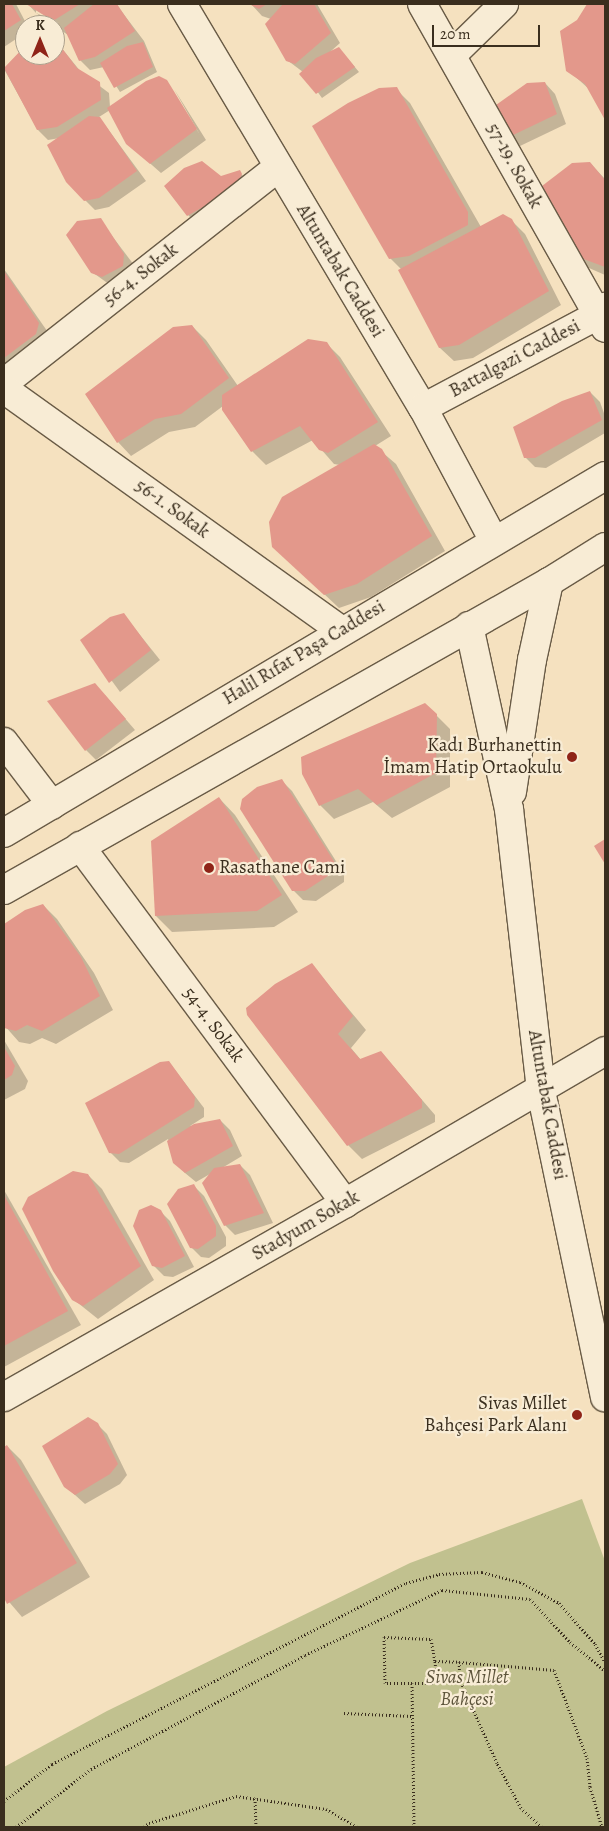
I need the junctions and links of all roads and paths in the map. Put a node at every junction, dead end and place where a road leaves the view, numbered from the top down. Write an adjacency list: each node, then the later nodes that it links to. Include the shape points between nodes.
1 (182, 4): 5 (street, Altuntabak Caddesi)
2 (422, 4): 4 (street, 57-19. Sokak)
3 (504, 4): 4 (street)
4 (452, 55): 6 (street, 57-19. Sokak)
5 (278, 167): 7 (street, 56-4. Sokak); 9 (street, Altuntabak Caddesi)
6 (603, 317): 9 (street, Battalgazi Caddesi)
7 (4, 383)
8 (4, 389): 15 (street, 56-1. Sokak)
9 (422, 408): 11 (street, Altuntabak Caddesi)
10 (605, 476): 11 (street, Halil Rıfat Paşa Caddesi)
11 (494, 541): 15 (street, Halil Rıfat Paşa Caddesi)
12 (605, 547): 13 (street)
13 (549, 582): 14 (street); 18 (street, Altuntabak Caddesi, via 532,660)
14 (469, 626): 18 (street, Altuntabak Caddesi); 20 (street)
15 (341, 630): 17 (street, Halil Rıfat Paşa Caddesi)
16 (4, 742): 17 (street)
17 (52, 805): 19 (street, Halil Rıfat Paşa Caddesi)
18 (509, 809): 23 (street, Altuntabak Caddesi)
19 (4, 833)
20 (80, 846): 21 (street); 24 (street, 54-4. Sokak)
21 (4, 890)
22 (605, 1051): 23 (street, Stadyum Sokak)
23 (541, 1091): 24 (street, Stadyum Sokak); 26 (street, Altuntabak Caddesi)
24 (345, 1203): 25 (street, Stadyum Sokak)
25 (4, 1397)
26 (605, 1397)
27 (434, 1661): 28 (path); 31 (path, via 437,1683); 31 (path, via 431,1639 384,1637 385,1683)
28 (459, 1662): 41 (path, via 460,1680 497,1763 521,1808); 42 (path, via 554,1670 587,1758 590,1787)
29 (605, 1662): 35 (path, via 595,1644 559,1603 520,1582 482,1572 439,1574 406,1583 52,1764)
30 (605, 1671): 36 (path, via 570,1642 530,1599 442,1590 305,1655 91,1768)
31 (412, 1683): 33 (path)
32 (344, 1713): 33 (path)
33 (412, 1716): 40 (path)
34 (255, 1798): 37 (path, via 236,1796); 38 (path); 39 (path, via 326,1809)
35 (4, 1801)
36 (16, 1827)
37 (144, 1827)
38 (256, 1827)
39 (357, 1827)
40 (414, 1827)
41 (542, 1827)
42 (602, 1827)

